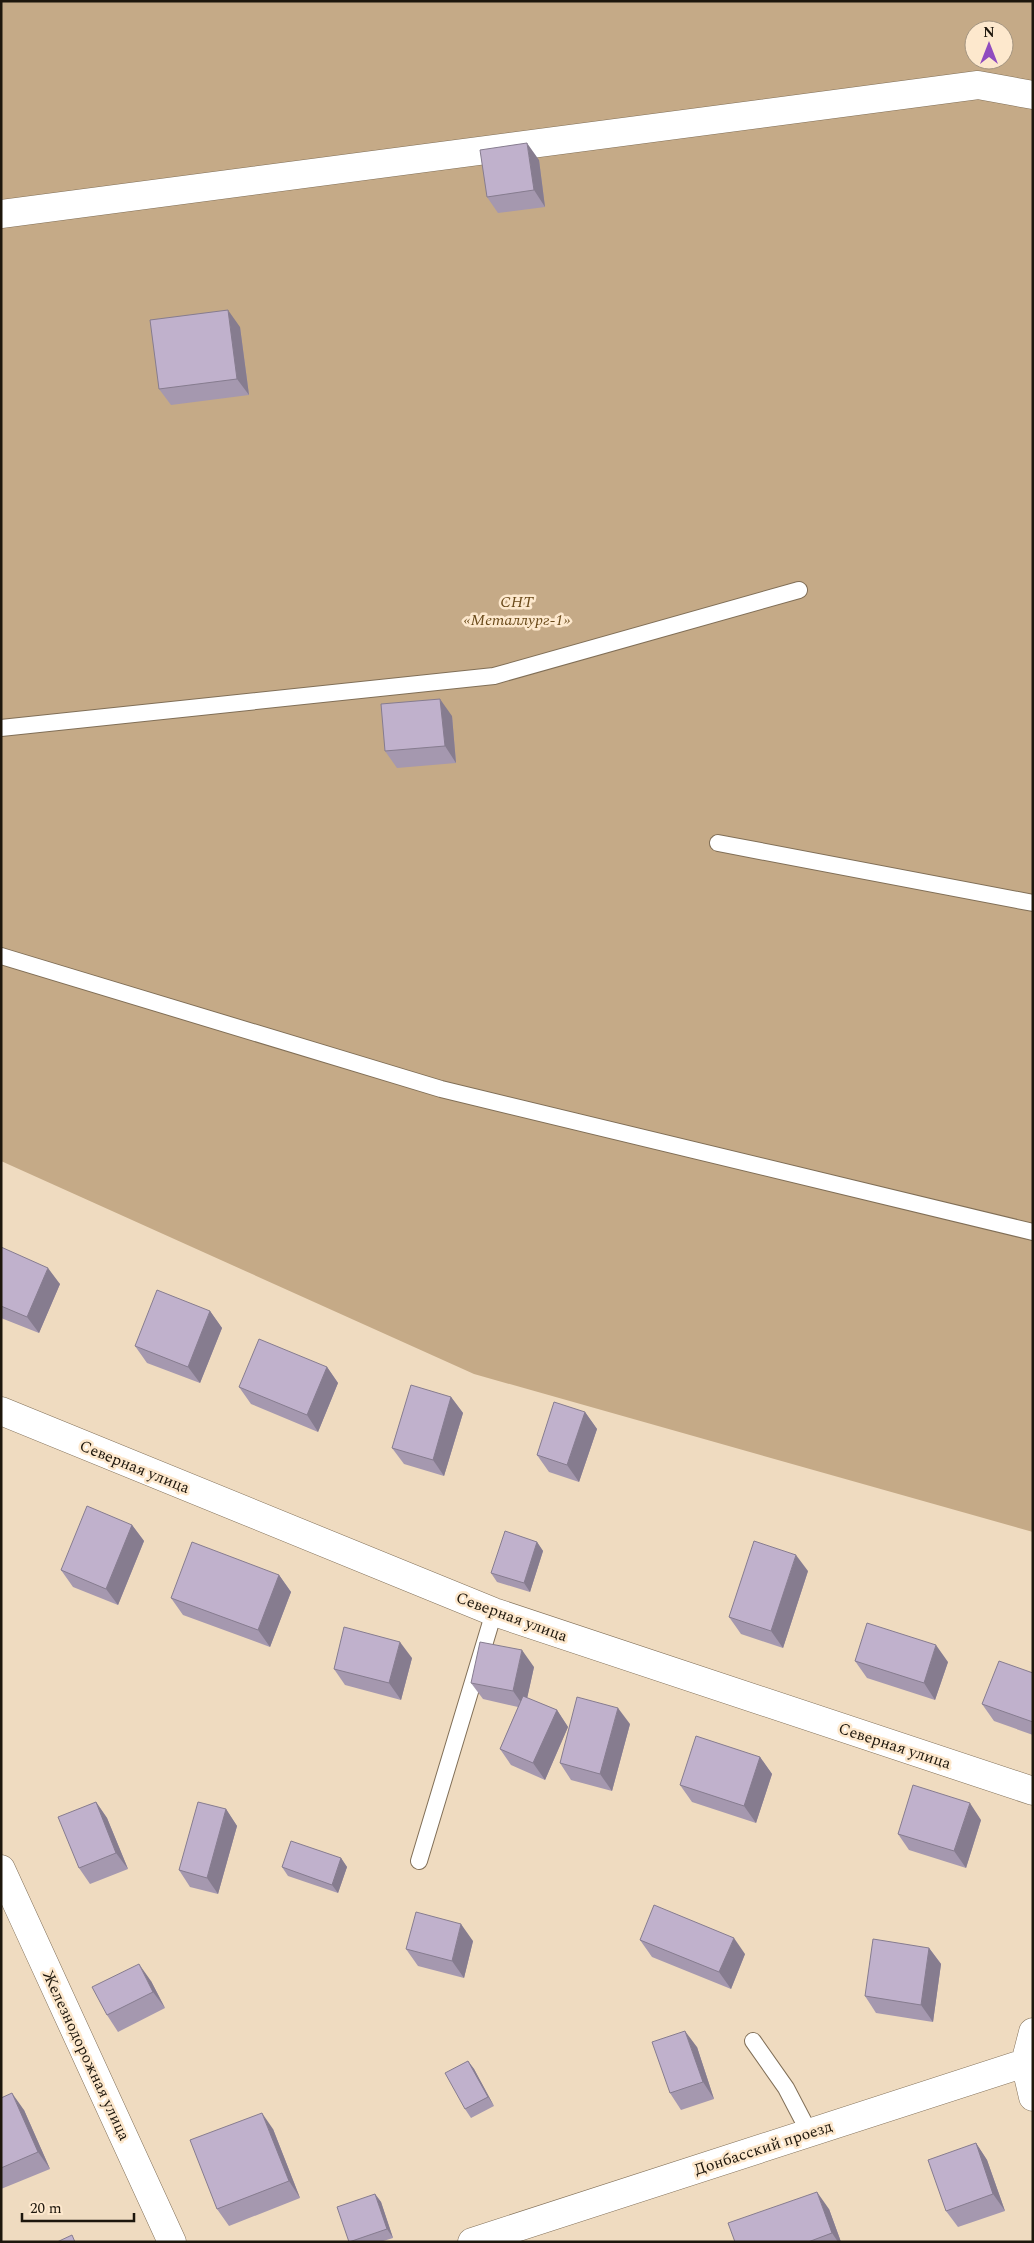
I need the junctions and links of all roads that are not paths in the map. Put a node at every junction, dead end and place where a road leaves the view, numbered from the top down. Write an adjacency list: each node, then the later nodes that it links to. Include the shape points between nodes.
1 (1033, 95): 2 (street, via 978,85)
2 (1, 214)
3 (798, 590): 4 (lane, via 494,676)
4 (1, 728)
5 (718, 843): 6 (lane)
6 (1033, 904)
7 (1, 956): 8 (lane, via 442,1089)
8 (1033, 1232)
9 (1, 1411): 10 (street, Северная улица)
10 (494, 1612): 11 (street, Северная улица); 12 (lane)
11 (1033, 1790)
12 (419, 1861)
13 (1, 1869): 19 (street, Железнодорожная улица)
14 (1033, 2032): 16 (street)
15 (753, 2041): 18 (lane, via 786,2088)
16 (1025, 2062): 17 (street); 18 (street, Донбасский проезд)
17 (1033, 2097)
18 (809, 2132): 20 (street, Донбасский проезд)
19 (172, 2242)
20 (472, 2242)

